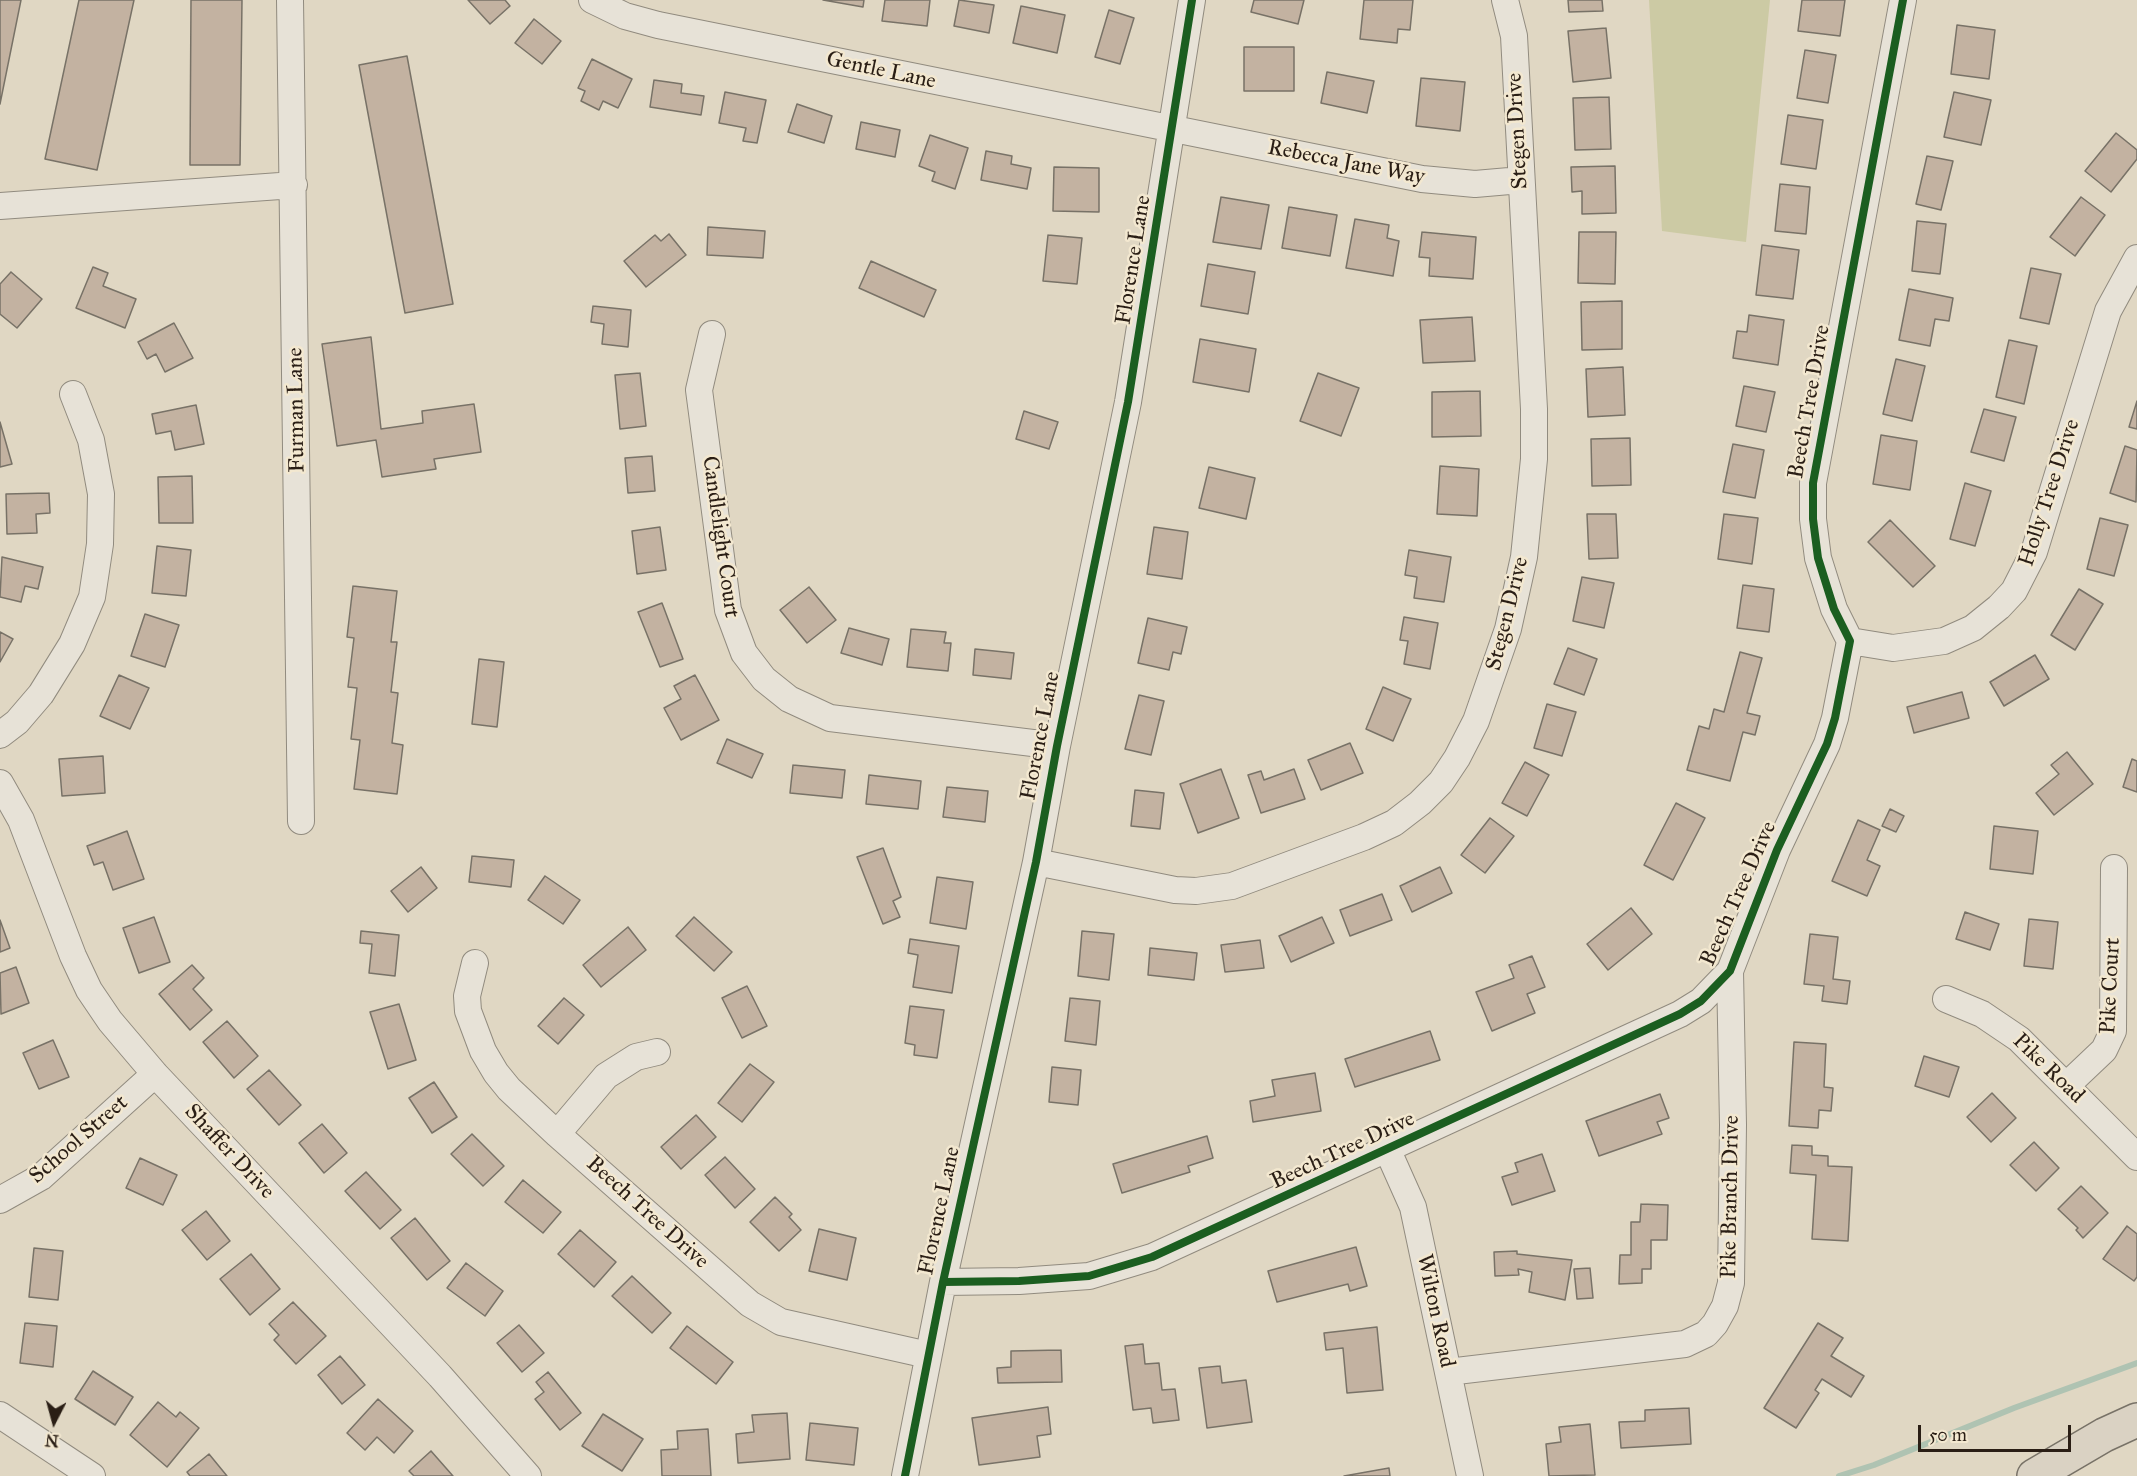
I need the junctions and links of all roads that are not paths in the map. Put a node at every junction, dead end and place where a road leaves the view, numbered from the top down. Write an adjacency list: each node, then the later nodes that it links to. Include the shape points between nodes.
1 (290, 0): 8 (street, Furman Lane)
2 (592, 0): 6 (street, Gentle Lane, via 625,16 658,25)
3 (1192, 0): 6 (street, Florence Lane)
4 (1505, 0): 7 (street, Stegen Drive, via 1514,36)
5 (1903, 0): 13 (street, Beech Tree Drive, via 1813,483 1818,558 1834,609)
6 (1173, 130): 7 (street, Rebecca Jane Way, via 1422,179 1475,183); 15 (street, Florence Lane, via 1128,402)
7 (1521, 180): 18 (street, Stegen Drive, via 1534,410 1524,557 1508,629 1476,721 1440,782 1394,823 1232,886 1175,890)
8 (294, 184): 9 (street); 17 (street, Furman Lane)
9 (0, 206)
10 (2137, 258): 13 (street, Holly Tree Drive, via 2108,311 2034,552 2013,591 1973,628 1944,641 1893,648)
11 (712, 334): 15 (street, Candlelight Court, via 699,390 728,610 741,647 764,679 789,699 830,718)
12 (73, 394): 14 (street, via 91,440 101,494 100,544 92,597 72,644 41,694)
13 (1850, 641): 21 (street, Beech Tree Drive, via 1827,744 1778,850)
14 (0, 735)
15 (1056, 746): 18 (street, Florence Lane)
16 (0, 783): 24 (street, Shaffer Drive, via 21,820 89,990)
17 (301, 821)
18 (1036, 862): 30 (street, Florence Lane)
19 (2114, 868): 25 (street, Pike Court, via 2113,1031 2104,1050)
20 (475, 963): 26 (street, Beech Tree Drive, via 467,996 468,1011 483,1051 509,1089)
21 (1730, 971): 27 (street, Beech Tree Drive, via 1701,1001 1680,1014); 32 (street, Pike Branch Drive, via 1731,1283 1715,1324 1706,1334 1685,1344)
22 (1946, 999): 25 (street, Pike Road, via 2001,1025)
23 (657, 1052): 26 (street, via 636,1057 606,1076)
24 (154, 1074): 29 (street, School Street, via 41,1177); 36 (street, Shaffer Drive, via 440,1376)
25 (2066, 1086): 28 (street, Pike Road)
26 (557, 1134): 31 (street, Beech Tree Drive, via 761,1312 794,1326)
27 (1388, 1151): 30 (street, Beech Tree Drive, via 1200,1237 1111,1270 1059,1279); 32 (street, Wilton Road, via 1410,1194)
28 (2137, 1157)
29 (0, 1200)
30 (943, 1282): 31 (street, Florence Lane)
31 (928, 1354): 37 (street, Florence Lane)
32 (1448, 1372): 38 (street, Wilton Road)
33 (0, 1415): 35 (street)
34 (2137, 1420): 39 (main road)
35 (92, 1476)
36 (528, 1476)
37 (905, 1476)
38 (1470, 1476)
39 (2034, 1476)

